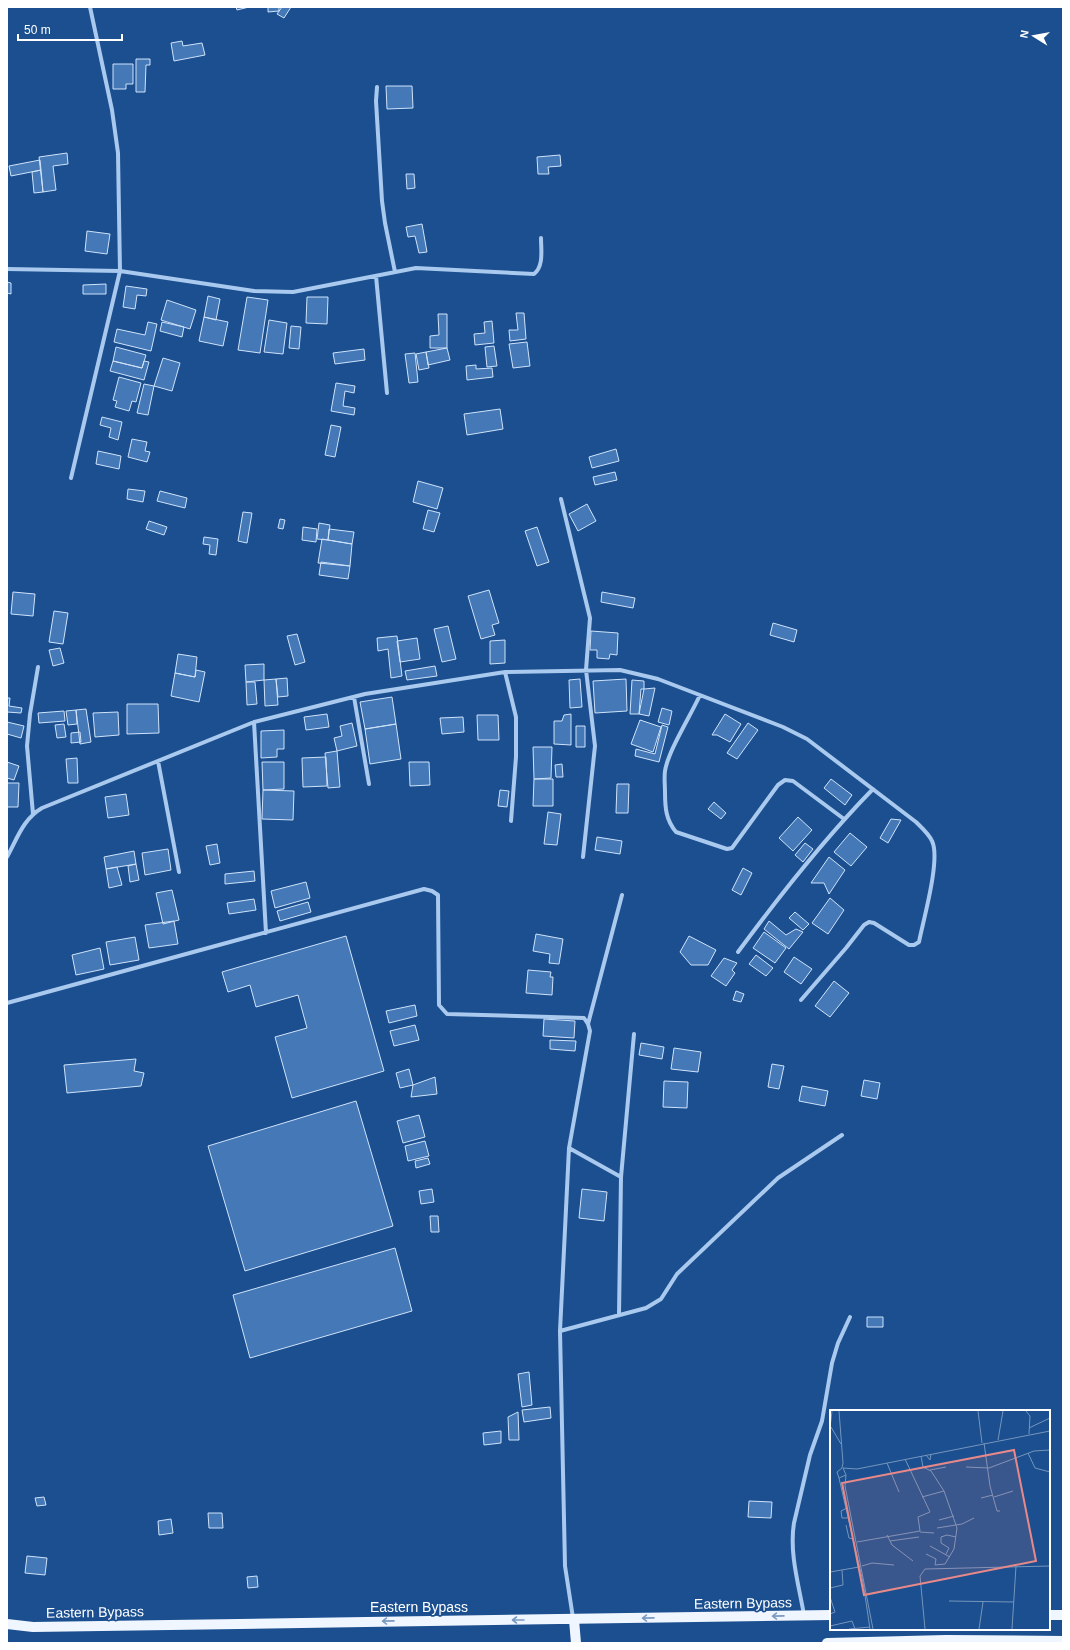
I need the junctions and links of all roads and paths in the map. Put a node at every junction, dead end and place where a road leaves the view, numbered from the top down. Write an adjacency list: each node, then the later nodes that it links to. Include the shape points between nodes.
1 (90, 7): 5 (street, via 112,110 118,153)
2 (377, 87): 6 (street, via 382,201)
3 (541, 238): 6 (street, via 541,262 539,271 534,274 416,268)
4 (7, 269): 5 (street)
5 (120, 271): 7 (street, via 254,291 293,292); 9 (street)
6 (395, 272): 7 (street)
7 (376, 276): 8 (street)
8 (387, 393)
9 (71, 478)
10 (561, 499): 12 (street, via 590,618)
11 (38, 667): 20 (street, via 27,746)
12 (586, 670): 13 (street); 14 (street, via 620,670 639,674); 24 (street, via 595,746)
13 (505, 672): 15 (street); 22 (street, via 516,718)
14 (700, 695): 19 (street, via 807,739); 21 (street, via 665,770 667,817 676,832 727,849 732,848 778,785 785,780 793,781)
15 (354, 697): 16 (street); 18 (street)
16 (254, 722): 17 (street); 27 (street)
17 (158, 761): 20 (street, via 42,808); 25 (street)
18 (369, 784)
19 (873, 789): 21 (street); 29 (street, via 916,822 933,842 934,876 919,942 909,945 869,922)
20 (33, 814): 23 (street, via 26,820)
21 (844, 819): 28 (street, via 785,888)
22 (511, 821)
23 (7, 857)
24 (583, 857)
25 (179, 872)
26 (622, 895): 31 (street)
27 (266, 933): 30 (street); 31 (street, via 416,890 432,891 438,895 439,1005 447,1014 584,1018)
28 (738, 952)
29 (801, 1000)
30 (7, 1003)
31 (588, 1024): 34 (street, via 590,1031)
32 (634, 1034): 35 (street)
33 (842, 1135): 36 (street, via 778,1178 677,1274 661,1299 646,1308)
34 (569, 1148): 35 (street); 38 (street)
35 (621, 1177): 36 (street)
36 (619, 1316): 38 (street)
37 (850, 1317): 41 (street, via 832,1364 822,1421 810,1455 792,1534)
38 (560, 1332): 43 (street, via 565,1566)
39 (1050, 1615): 40 (main road)
40 (1063, 1615)
41 (804, 1616): 42 (main road, Eastern Bypass); 43 (main road, Eastern Bypass, one-way to 43)
42 (830, 1616)
43 (574, 1620): 44 (main road, Eastern Bypass, one-way to 44, via 33,1627); 46 (main road)
44 (7, 1624)
45 (1063, 1641): 47 (main road)
46 (576, 1643)
47 (827, 1643)

